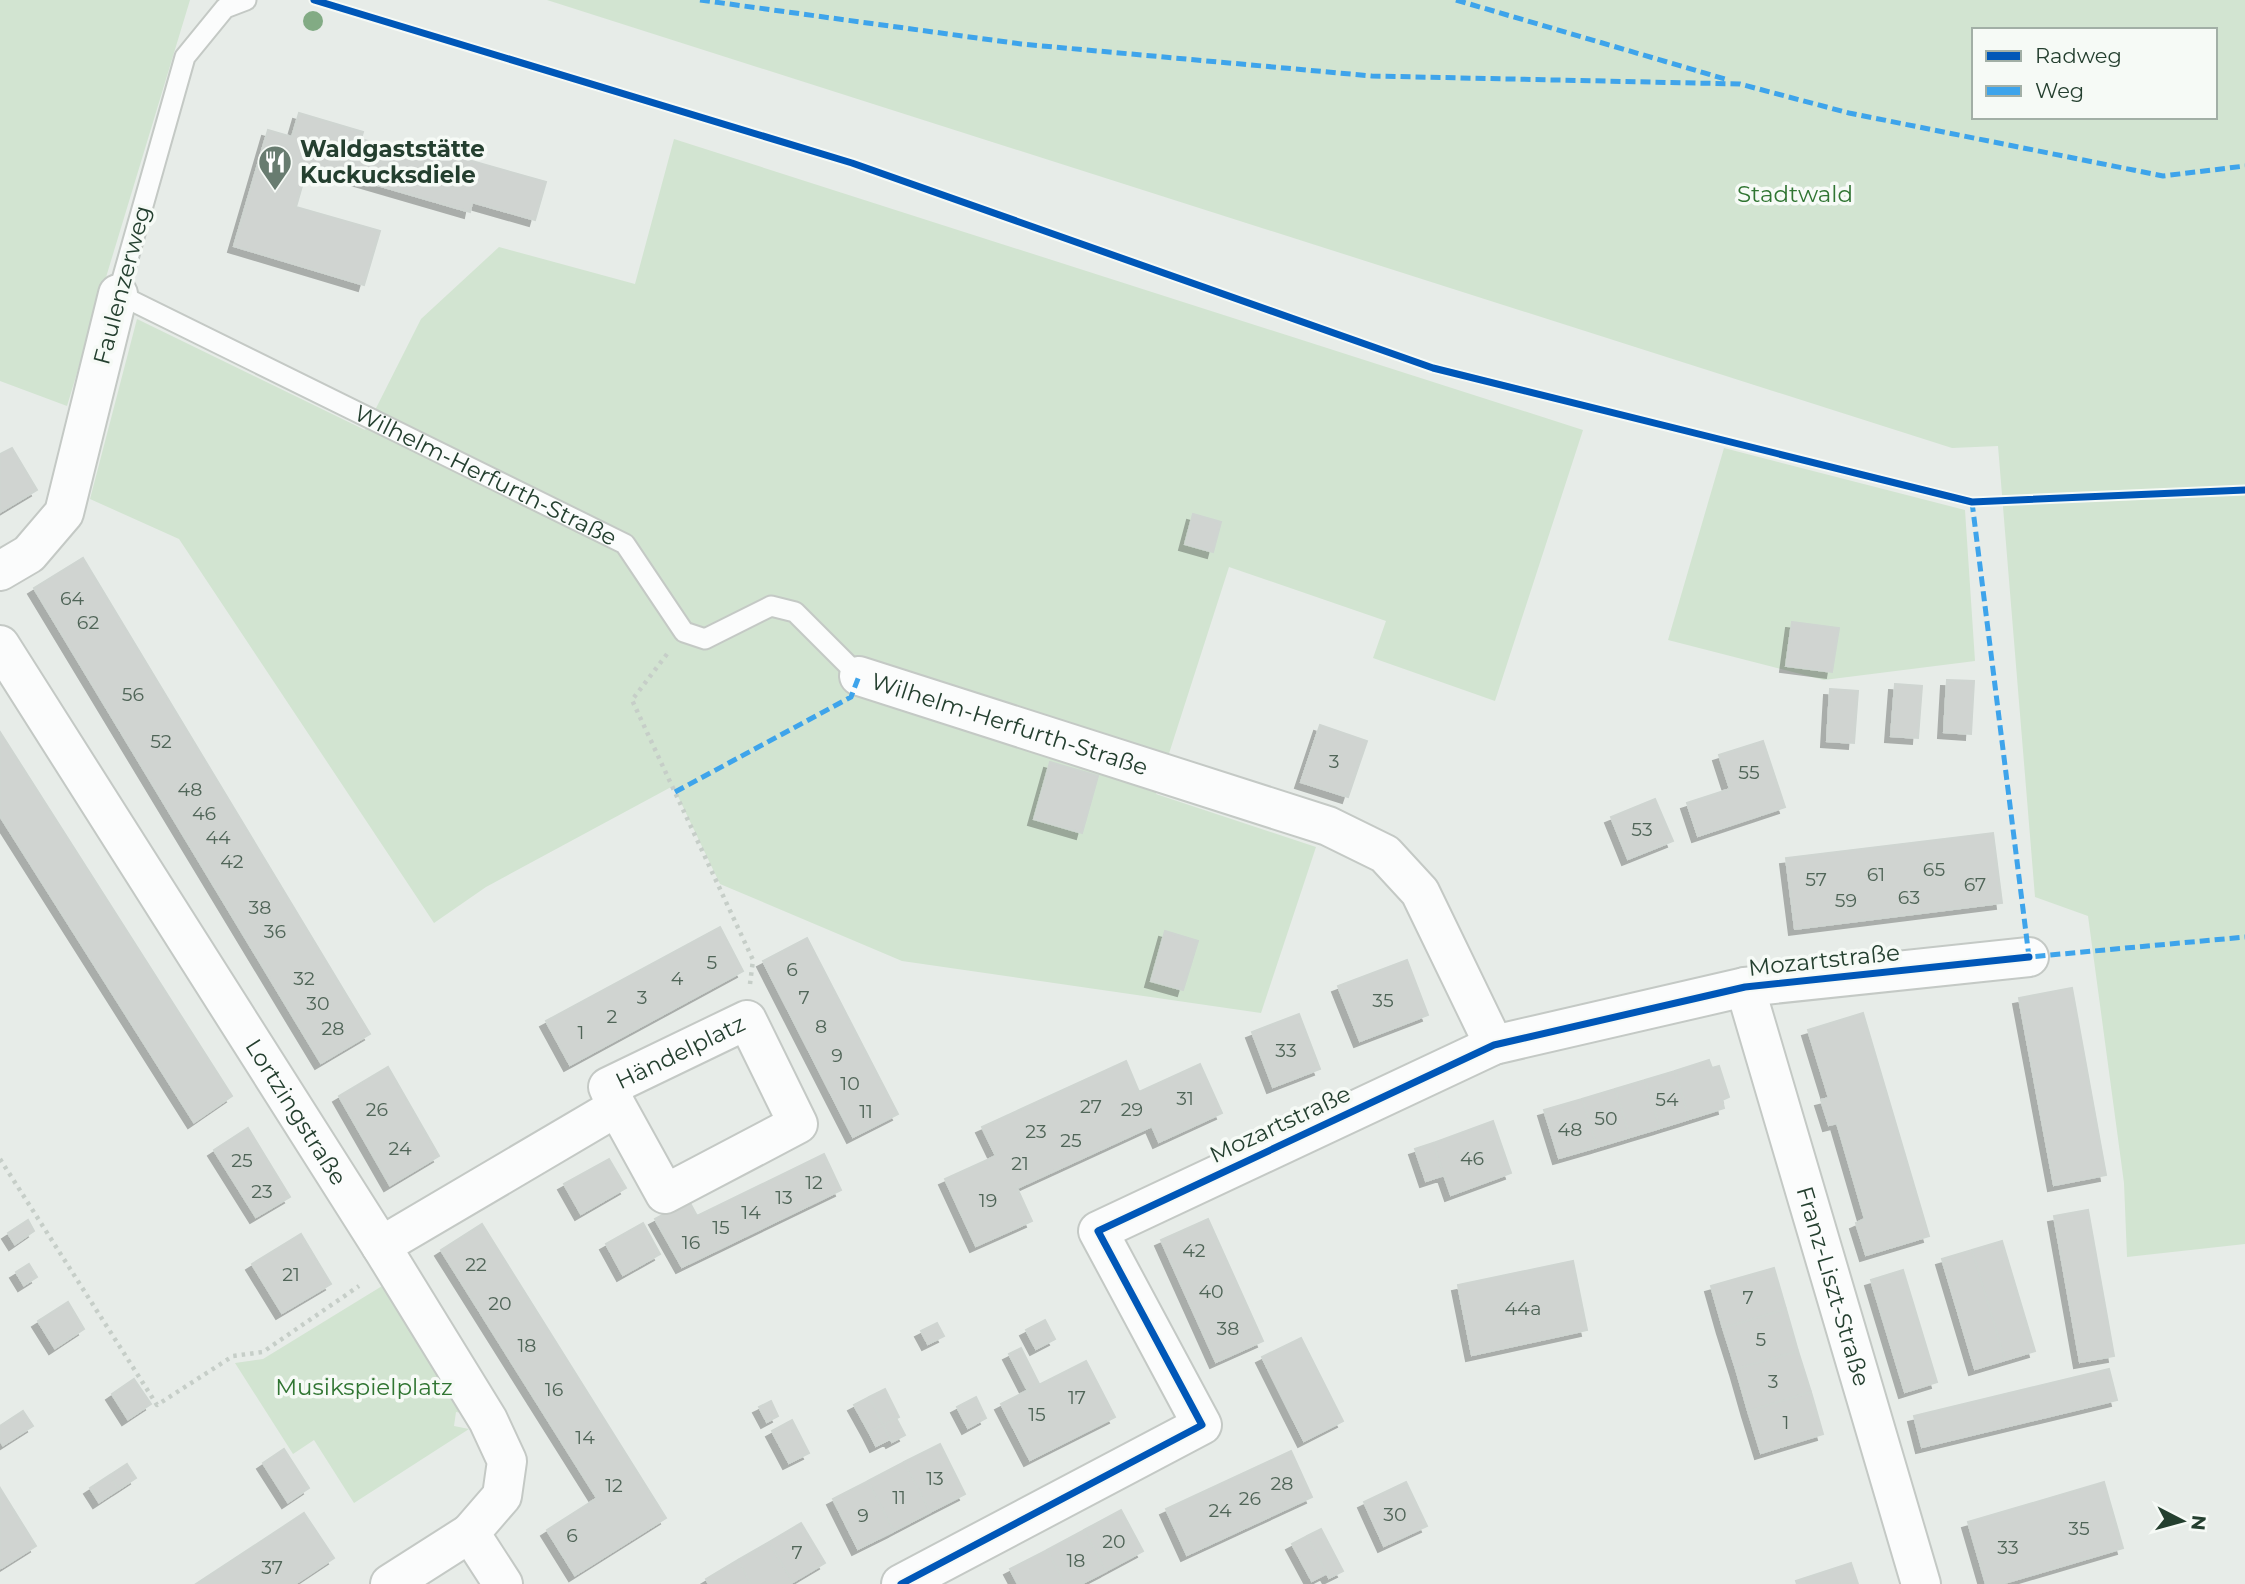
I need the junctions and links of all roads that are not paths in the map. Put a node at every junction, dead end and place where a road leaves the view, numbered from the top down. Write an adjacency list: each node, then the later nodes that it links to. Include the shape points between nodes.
1 (246, 0): 2 (lane, Faulenzerweg, via 225,8 185,57)
2 (118, 294): 3 (street, Faulenzerweg, via 64,513 29,554); 5 (lane, Wilhelm-Herfurth-Straße, via 625,544 684,632 705,639 771,606 795,612)
3 (0, 572)
4 (0, 645): 10 (street, Lortzingstraße)
5 (859, 676): 8 (street, Wilhelm-Herfurth-Straße, via 1328,826 1385,855 1420,892)
6 (2029, 957): 7 (street, Mozartstraße)
7 (1745, 987): 8 (street, Mozartstraße); 15 (street, Franz-Liszt-Straße)
8 (1494, 1045): 14 (street, Mozartstraße, via 1098,1231 1202,1425)
9 (617, 1107): 9 (street, Händelplatz, via 608,1087 747,1020 798,1124 665,1194); 10 (street, Händelplatz)
10 (387, 1255): 11 (street, Lortzingstraße, via 488,1420 506,1461 502,1496)
11 (470, 1533): 12 (street, Lortzingstraße); 13 (street)
12 (390, 1584)
13 (503, 1584)
14 (901, 1584)
15 (1921, 1584)

